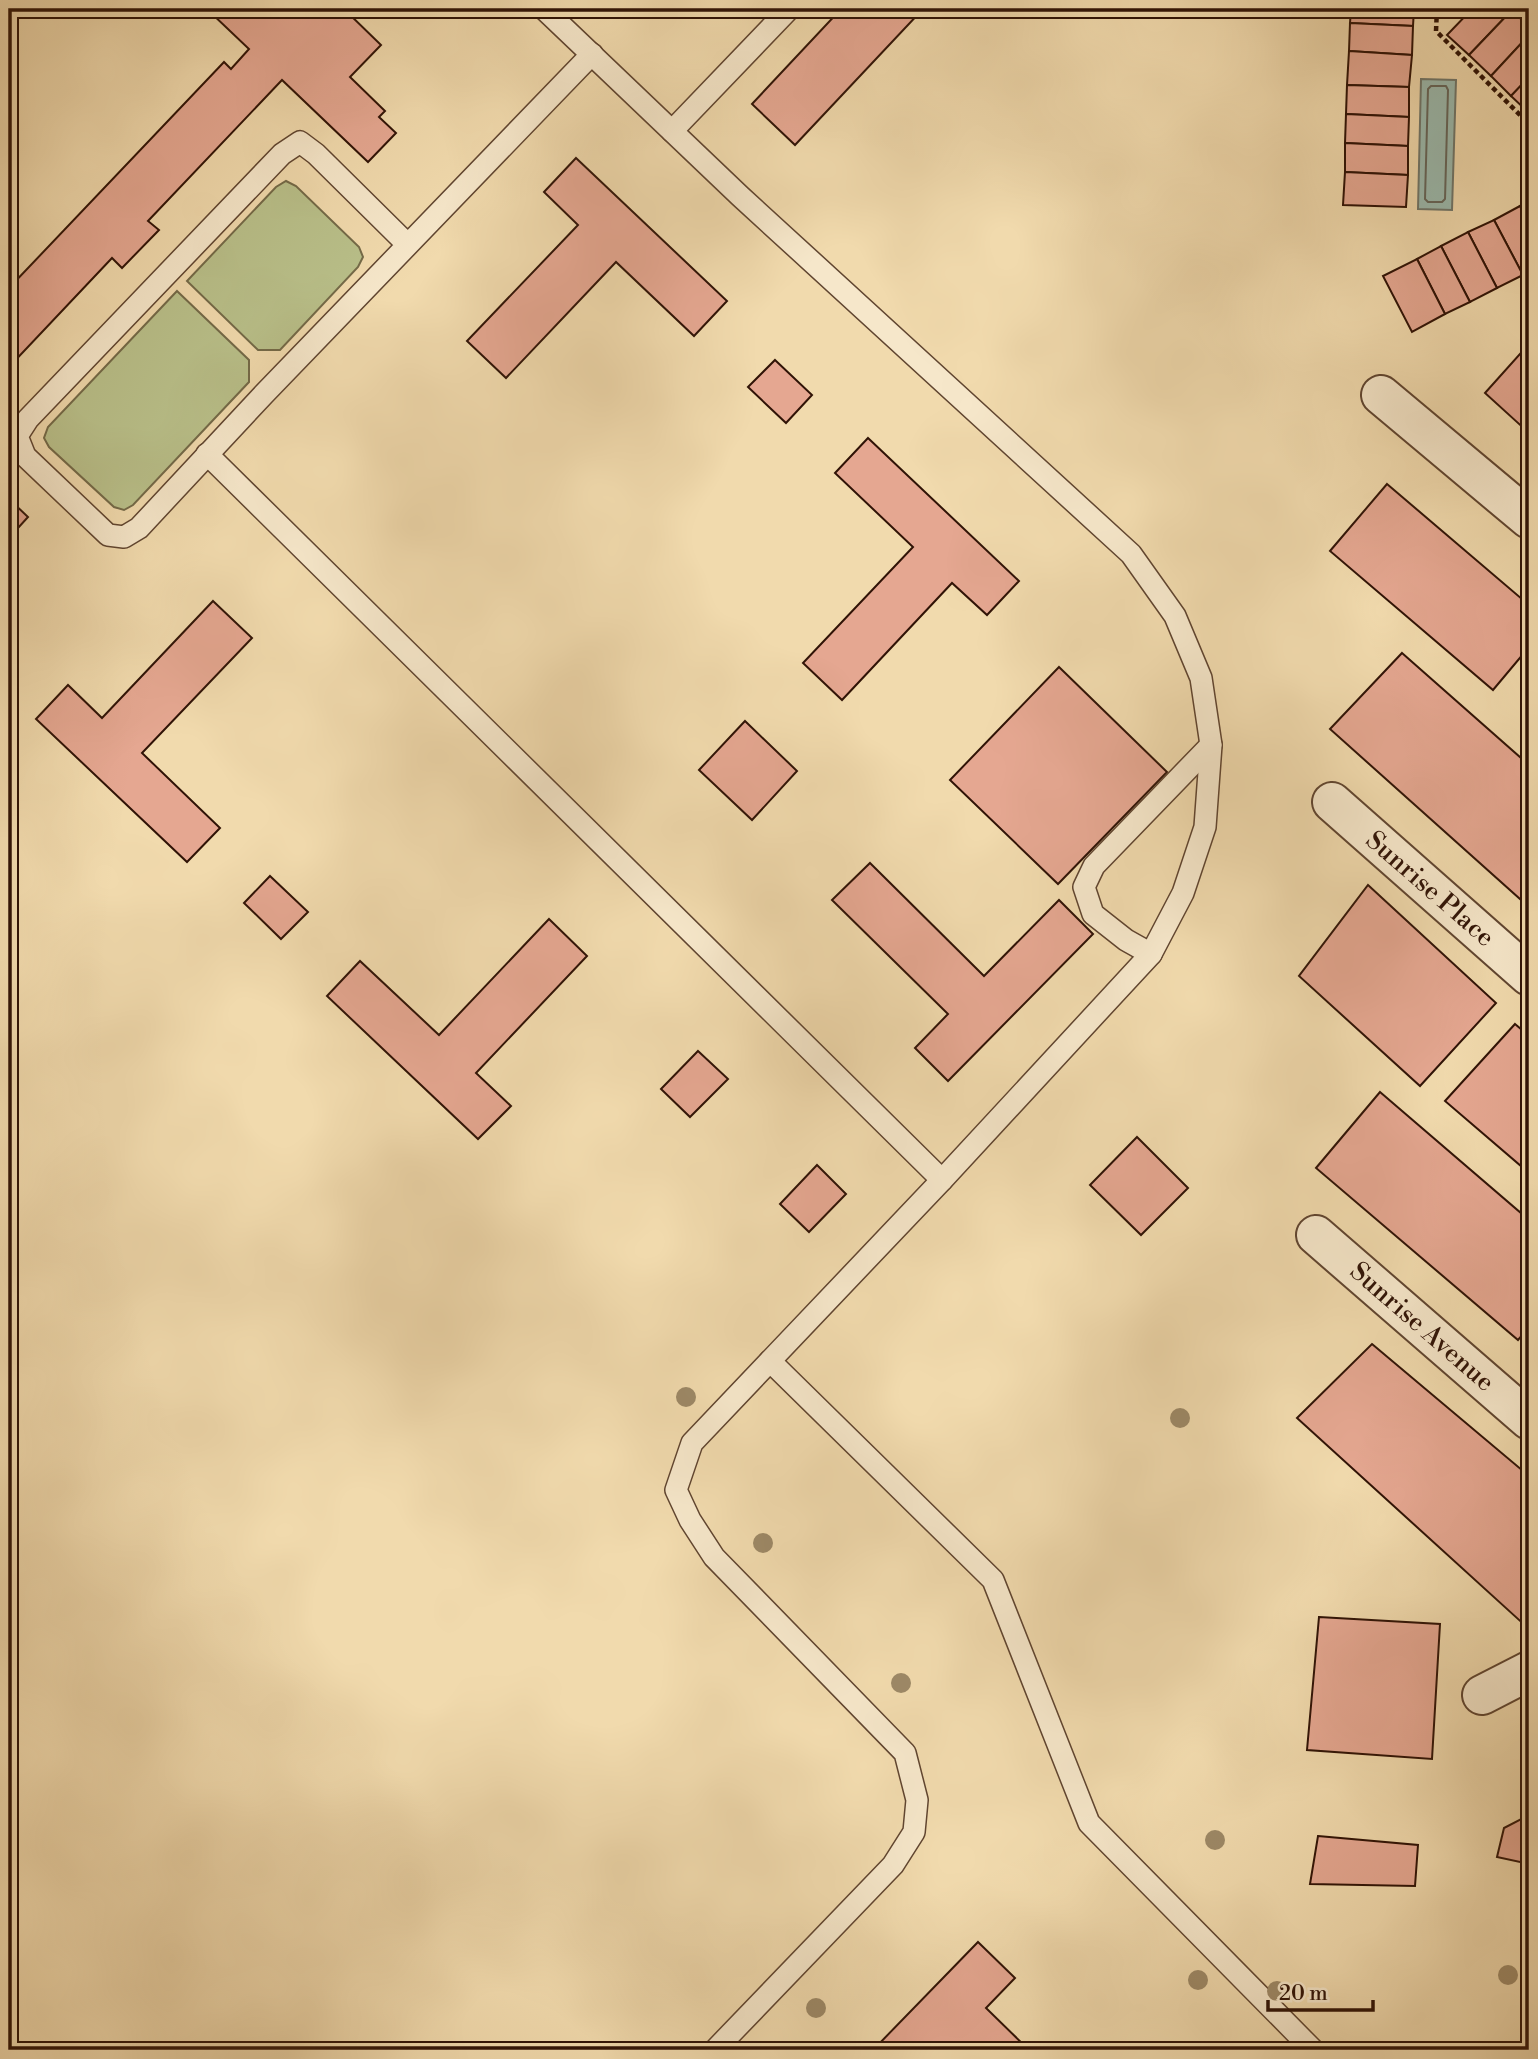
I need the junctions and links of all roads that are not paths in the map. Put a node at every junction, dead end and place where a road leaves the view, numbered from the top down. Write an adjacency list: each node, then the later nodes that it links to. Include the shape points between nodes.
1 (544, 9): 3 (lane)
2 (789, 9): 4 (lane)
3 (592, 54): 4 (lane); 5 (lane)
4 (672, 131): 9 (lane, via 1131,554 1175,616 1201,678)
5 (407, 244): 7 (lane); 7 (lane, via 300,142 263,173 28,419 17,436 25,456 108,535 124,537 139,528)
6 (1381, 395): 8 (street)
7 (207, 454): 13 (lane)
8 (1529, 519)
9 (1211, 745): 11 (lane, via 1205,827 1183,893); 11 (lane, via 1094,866 1084,887 1093,914)
10 (1332, 802): 12 (street, Sunrise Place)
11 (1151, 954): 13 (lane)
12 (1529, 976)
13 (942, 1180): 15 (lane)
14 (1315, 1235): 16 (street, Sunrise Avenue)
15 (770, 1361): 19 (lane, via 692,1443 676,1490 714,1557 905,1753 917,1800 914,1832 893,1865); 20 (lane, via 993,1580 1089,1824)
16 (1529, 1420)
17 (1529, 1671): 18 (street)
18 (1482, 1695)
19 (715, 2050)
20 (1313, 2050)

